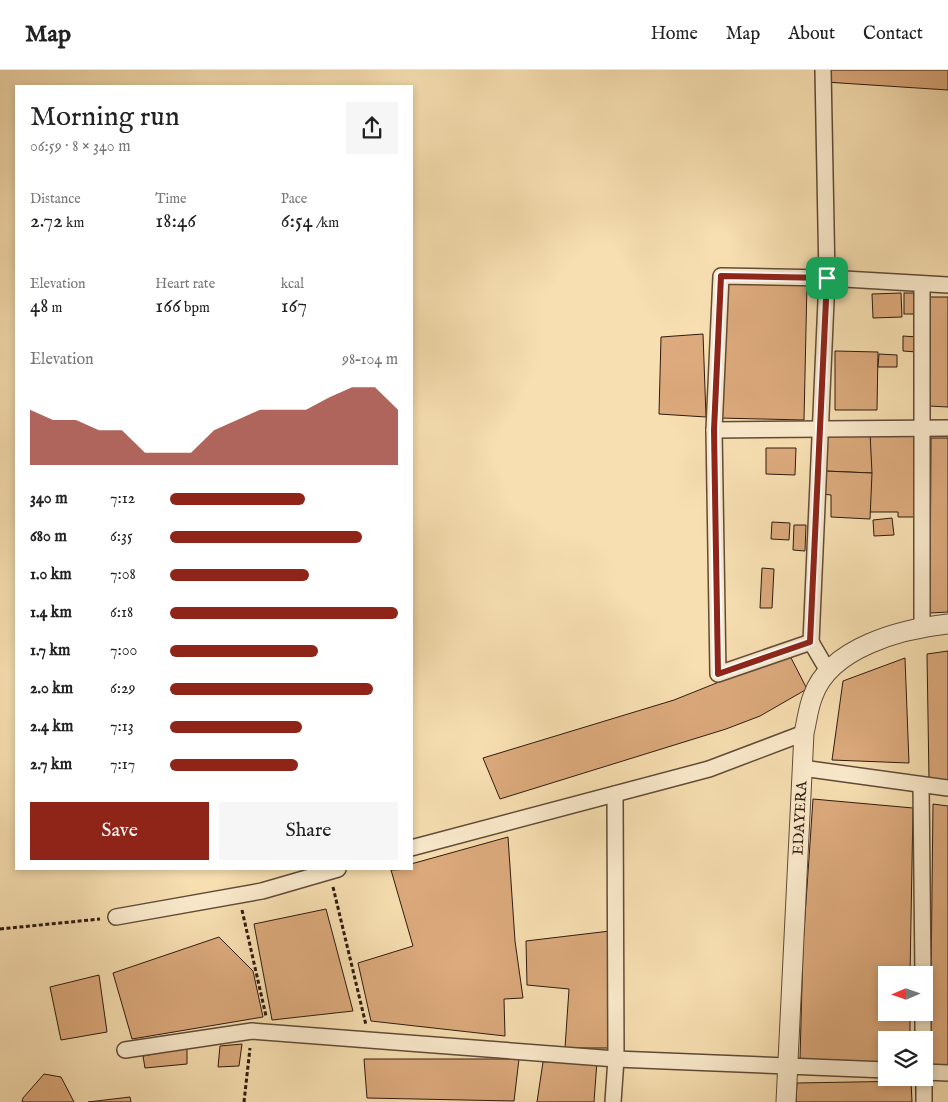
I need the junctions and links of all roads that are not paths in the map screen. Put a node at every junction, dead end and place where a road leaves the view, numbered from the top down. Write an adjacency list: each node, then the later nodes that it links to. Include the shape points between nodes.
1 (823, 70): 2 (street)
2 (827, 278): 3 (street); 7 (street); 8 (street, via 721,276)
3 (922, 285): 4 (street); 5 (street)
4 (948, 285)
5 (922, 428): 6 (street); 7 (street); 10 (street)
6 (948, 428)
7 (820, 429): 8 (street); 11 (street)
8 (714, 430): 11 (street, via 718,674)
9 (948, 624): 10 (street, EDAYERA)
10 (922, 627): 12 (street, EDAYERA, via 880,639 850,654)
11 (810, 642): 12 (street)
12 (828, 671): 13 (street, EDAYERA, via 813,695)
13 (804, 733): 14 (street, EDAYERA); 17 (street, via 709,769)
14 (802, 768): 15 (street); 24 (street, EDAYERA)
15 (921, 785): 16 (street); 21 (street)
16 (948, 788)
17 (615, 794): 18 (street); 23 (street)
18 (413, 847)
19 (334, 870): 20 (street, via 262,891)
20 (116, 917)
21 (923, 966)
22 (125, 1050): 23 (street, via 252,1031)
23 (616, 1059): 24 (street); 29 (street)
24 (789, 1064): 25 (street); 30 (street, EDAYERA)
25 (878, 1070)
26 (933, 1072): 27 (street)
27 (948, 1073)
28 (924, 1086): 31 (street)
29 (613, 1102)
30 (786, 1102)
31 (924, 1102)

